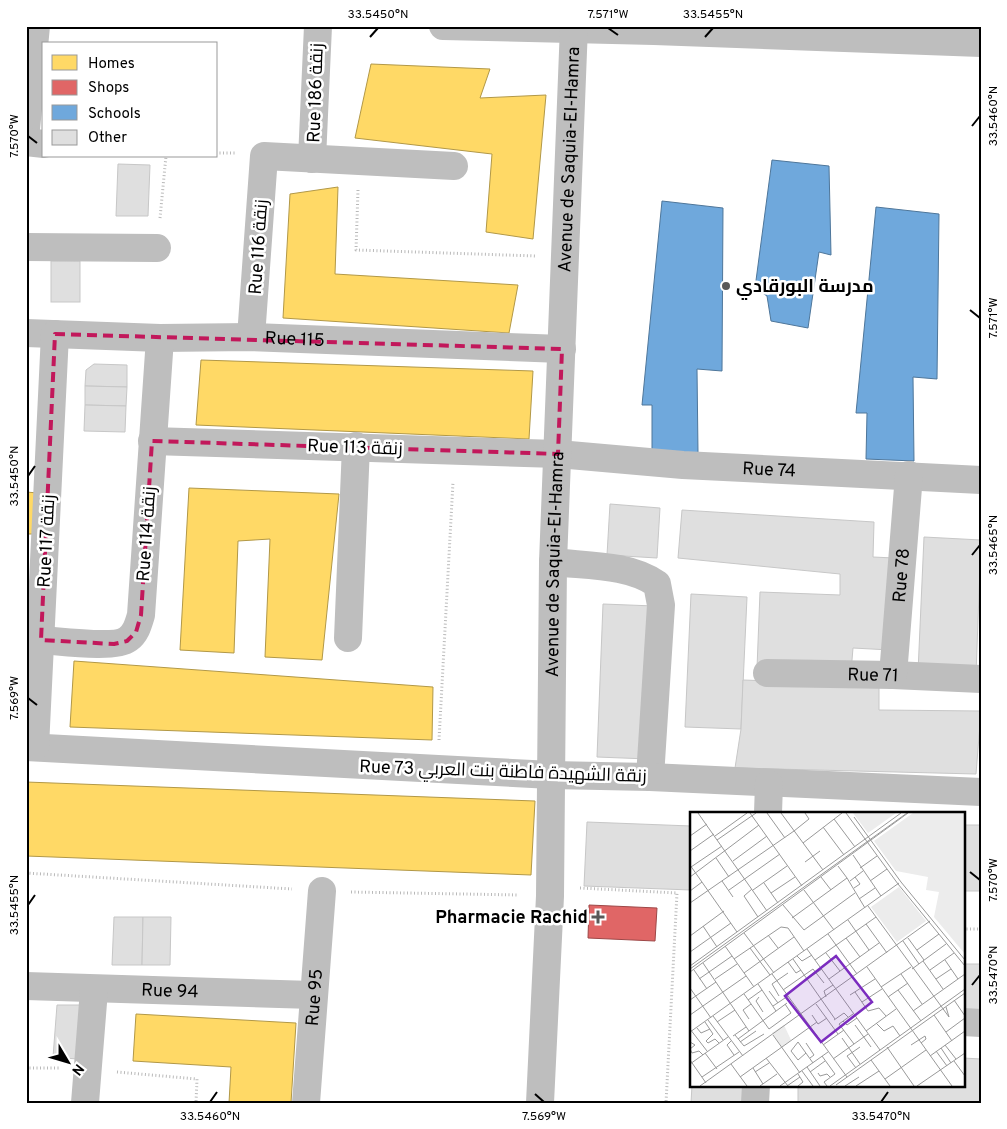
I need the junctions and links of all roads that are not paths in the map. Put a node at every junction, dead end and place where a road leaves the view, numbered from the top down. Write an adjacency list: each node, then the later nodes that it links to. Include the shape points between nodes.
1 (36, 26): 7 (street)
2 (318, 26): 10 (street, Rue 186 زنقة)
3 (443, 26): 4 (street)
4 (574, 27): 5 (street); 18 (street, Avenue de Saquia-El-Hamra)
5 (888, 32): 6 (street)
6 (978, 37)
7 (26, 129)
8 (26, 142): 9 (street)
9 (42, 144)
10 (312, 159): 11 (street); 16 (street, Rue 116 زنقة, via 264,156)
11 (454, 166)
12 (26, 247): 13 (street)
13 (157, 248)
14 (26, 333): 15 (street, Rue 115)
15 (55, 334): 17 (street, Rue 115); 20 (street, Rue 117 زنقة)
16 (251, 337): 17 (street, Rue 115); 18 (street, Rue 115)
17 (160, 338): 19 (street, Rue 114 زنقة)
18 (562, 349): 22 (street, Avenue de Saquia-El-Hamra)
19 (152, 441): 21 (street, Rue 113 زنقة); 28 (street, Rue 114 زنقة, via 141,616 136,632 127,641 114,644)
20 (38, 446): 25 (street, Rue 117 زنقة)
21 (356, 446): 22 (street, Rue 113 زنقة); 27 (street)
22 (558, 454): 23 (street, Rue 74, via 683,465); 26 (street, Avenue de Saquia-El-Hamra)
23 (909, 475): 24 (street, Rue 74); 30 (street, Rue 78)
24 (981, 480)
25 (36, 537): 28 (street, Rue 117 زنقة)
26 (553, 562): 33 (street, Avenue de Saquia-El-Hamra); 34 (street, via 644,575 657,584 661,605)
27 (348, 638)
28 (41, 640): 32 (street, Rue 117 زنقة)
29 (767, 673): 30 (street, Rue 71)
30 (893, 675): 31 (street, Rue 71)
31 (981, 679)
32 (31, 747): 33 (street, Rue 73 زنقة الشهيدة فاطنة بنت العربي)
33 (552, 776): 34 (street, Rue 73 زنقة الشهيدة فاطنة بنت العربي); 47 (street, Avenue de Saquia-El-Hamra)
34 (650, 776): 35 (street, Rue 73 زنقة الشهيدة فاطنة بنت العربي)
35 (769, 784): 36 (street, Rue 73 زنقة الشهيدة فاطنة بنت العربي); 37 (street)
36 (980, 787)
37 (768, 812)
38 (322, 891): 41 (street, Rue 95)
39 (26, 986): 40 (street, Rue 94)
40 (94, 990): 41 (street, Rue 94); 45 (street)
41 (313, 995): 46 (street, Rue 95)
42 (964, 1022): 43 (street)
43 (981, 1023)
44 (756, 1086): 48 (street)
45 (85, 1103)
46 (306, 1103)
47 (540, 1103)
48 (755, 1103)

